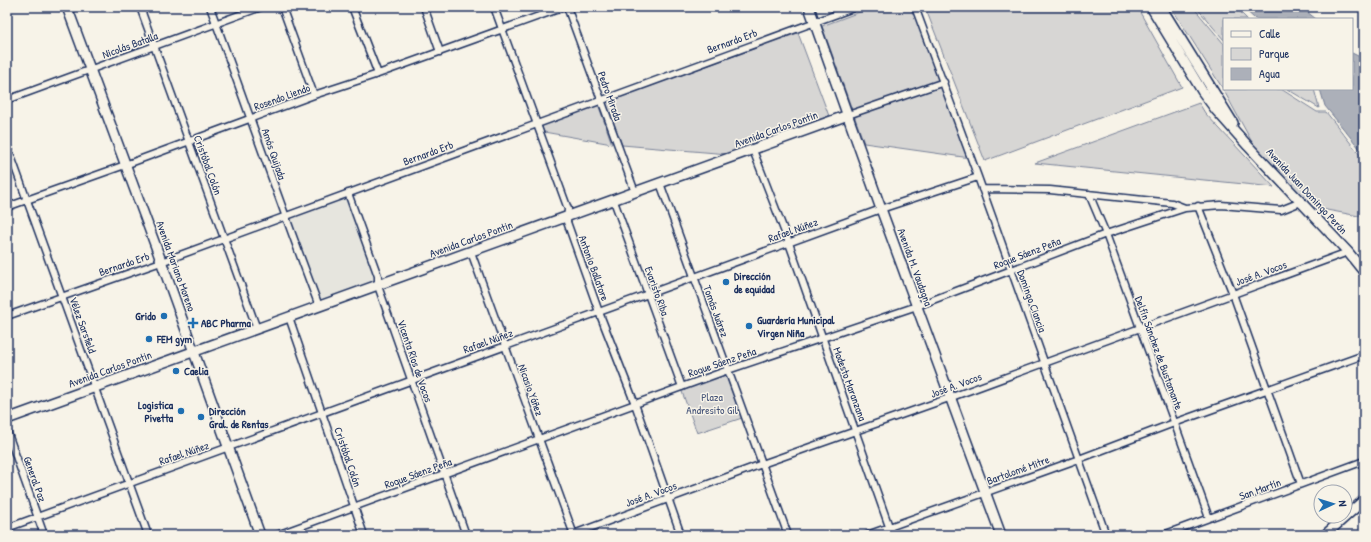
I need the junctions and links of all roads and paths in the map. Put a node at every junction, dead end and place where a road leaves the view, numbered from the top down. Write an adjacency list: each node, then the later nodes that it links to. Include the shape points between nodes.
1 (67, 7): 20 (main road, Avenida Mariano Moreno)
2 (140, 7): 18 (street, Cristóbal Colón)
3 (210, 7): 16 (street, Amós Quijada)
4 (261, 7): 16 (street, Nicolás Batalla)
5 (282, 7): 23 (street)
6 (352, 7): 21 (street)
7 (424, 7): 19 (street)
8 (494, 7): 17 (street, Antonio Ballatore)
9 (565, 7): 17 (street, Rosendo Liendo); 25 (street, Pedro Mirada)
10 (810, 7): 15 (main road, Avenida M. Vaudagna)
11 (856, 7): 15 (street, Bernardo Erb)
12 (915, 7): 22 (street, Domingo Ciancia)
13 (1151, 7): 31 (main road, Avenida Juan Domingo Perón, via 1206,96)
14 (1160, 7): 31 (main road, Avenida Juan Domingo Perón)
15 (815, 22): 25 (street, Bernardo Erb); 26 (main road, Avenida M. Vaudagna)
16 (216, 23): 18 (street, Nicolás Batalla); 27 (street, Amós Quijada)
17 (502, 29): 19 (street, Rosendo Liendo); 28 (street, Antonio Ballatore)
18 (154, 47): 20 (street, Nicolás Batalla); 29 (street, Cristóbal Colón)
19 (440, 52): 21 (street, Rosendo Liendo)
20 (90, 70): 24 (street, Nicolás Batalla); 33 (main road, Avenida Mariano Moreno)
21 (378, 74): 23 (street, Rosendo Liendo)
22 (944, 82): 26 (street, Avenida Carlos Pontin); 34 (street, Domingo Ciancia)
23 (314, 96): 27 (street, Rosendo Liendo)
24 (7, 100)
25 (601, 100): 28 (street, Bernardo Erb); 37 (street, Pedro Mirada)
26 (848, 115): 32 (main road, Avenida Carlos Pontin); 46 (main road, Avenida M. Vaudagna)
27 (251, 119): 29 (street, Rosendo Liendo); 47 (street, Amós Quijada)
28 (537, 123): 38 (street, Bernardo Erb); 48 (street, Antonio Ballatore, via 568,209)
29 (189, 142): 33 (street, Rosendo Liendo); 50 (street, Cristóbal Colón)
30 (7, 144): 40 (street, Vélez Sarsfield)
31 (1248, 146): 42 (main road, Avenida Juan Domingo Perón)
32 (753, 150): 35 (main road, Avenida Carlos Pontin); 51 (street, Modesto Maranzana)
33 (125, 165): 40 (street, Rosendo Liendo); 54 (main road, Avenida Mariano Moreno)
34 (978, 177): 36 (street, Domingo Ciancia); 46 (street, Rafael Núñez)
35 (660, 183): 37 (main road, Avenida Carlos Pontin); 57 (street, Tomás Juárez)
36 (982, 189): 39 (street, via 1050,190); 55 (street, Domingo Ciancia)
37 (635, 192): 41 (main road, Avenida Carlos Pontin)
38 (348, 193): 47 (street, Bernardo Erb); 58 (street, Vicenta Ríos de Vocos, via 378,276)
39 (1090, 194): 45 (street, via 1172,203); 49 (street, Delfín Sánchez de Bustamante)
40 (27, 200): 44 (street, Rosendo Liendo); 61 (street, Vélez Sarsfield)
41 (614, 201): 48 (main road, Avenida Carlos Pontin); 59 (street, Evaristo Riba)
42 (1301, 202): 43 (street, Roque Sáenz Peña, via 1281,210 1221,205); 53 (main road, Avenida Juan Domingo Perón)
43 (1198, 206): 45 (street, Roque Sáenz Peña); 60 (street)
44 (7, 207)
45 (1185, 208): 49 (street, Roque Sáenz Peña)
46 (881, 209): 51 (street, Rafael Núñez); 63 (main road, Avenida M. Vaudagna)
47 (284, 216): 50 (street, Bernardo Erb); 62 (street, Amós Quijada)
48 (568, 217): 52 (main road, Avenida Carlos Pontin); 64 (street, Antonio Ballatore, via 567,222)
49 (1106, 234): 55 (street, Roque Sáenz Peña); 68 (street, Delfín Sánchez de Bustamante)
50 (224, 239): 54 (street, Bernardo Erb); 67 (street, Cristóbal Colón)
51 (789, 243): 57 (street, Rafael Núñez); 69 (street, Modesto Maranzana)
52 (471, 252): 58 (main road, Avenida Carlos Pontin); 70 (street, Nicasio Yáñez)
53 (1348, 252): 56 (main road, Avenida Juan Domingo Perón); 60 (street, José A. Vocos)
54 (162, 262): 61 (street, Bernardo Erb); 71 (main road, Avenida Mariano Moreno)
55 (1010, 270): 63 (street, Roque Sáenz Peña); 73 (street, Domingo Ciancia)
56 (1364, 272)
57 (693, 277): 59 (street, Rafael Núñez); 74 (street, Tomás Juárez)
58 (378, 286): 62 (main road, Avenida Carlos Pontin); 75 (street, Vicenta Ríos de Vocos)
59 (648, 294): 64 (street, Rafael Núñez); 77 (street, Evaristo Riba)
60 (1234, 294): 68 (street, José A. Vocos); 78 (street)
61 (62, 296): 65 (street, Bernardo Erb); 76 (street, Vélez Sarsfield)
62 (319, 306): 66 (main road, Avenida Carlos Pontin)
63 (917, 306): 69 (street, Roque Sáenz Peña); 79 (main road, Avenida M. Vaudagna)
64 (599, 312): 70 (street, Rafael Núñez); 80 (street, Antonio Ballatore)
65 (7, 316)
66 (288, 317): 67 (main road, Avenida Carlos Pontin); 81 (street, Cristóbal Colón)
67 (257, 329): 71 (main road, Avenida Carlos Pontin)
68 (1140, 329): 73 (street, José A. Vocos); 83 (street, Delfín Sánchez de Bustamante)
69 (823, 338): 74 (street, Roque Sáenz Peña); 85 (street, Modesto Maranzana)
70 (505, 346): 75 (street, Rafael Núñez); 86 (street, Nicasio Yáñez)
71 (194, 352): 76 (main road, Avenida Carlos Pontin); 87 (main road, Avenida Mariano Moreno)
72 (1364, 355): 78 (street, Bartolomé Mitre)
73 (1044, 364): 79 (street, José A. Vocos); 88 (street, Domingo Ciancia)
74 (728, 370): 77 (street, Roque Sáenz Peña); 90 (street, Tomás Juárez)
75 (411, 380): 81 (street, Rafael Núñez); 91 (street, Vicenta Ríos de Vocos)
76 (94, 387): 82 (main road, Avenida Carlos Pontin); 92 (street, Vélez Sarsfield)
77 (682, 387): 80 (street, Roque Sáenz Peña)
78 (1267, 389): 83 (street, Bartolomé Mitre); 93 (street)
79 (949, 398): 85 (street, José A. Vocos); 94 (main road, Avenida M. Vaudagna)
80 (635, 404): 86 (street, Roque Sáenz Peña); 95 (street, Antonio Ballatore)
81 (322, 413): 87 (street, Rafael Núñez); 97 (street, Cristóbal Colón)
82 (7, 419)
83 (1174, 423): 88 (street, Bartolomé Mitre); 99 (street, Delfín Sánchez de Bustamante)
84 (7, 430): 98 (street, General Paz)
85 (856, 431): 90 (street, José A. Vocos); 100 (street, Modesto Maranzana)
86 (539, 440): 91 (street, Roque Sáenz Peña); 108 (street, Nicasio Yáñez)
87 (228, 448): 92 (street, Rafael Núñez); 104 (main road, Avenida Mariano Moreno)
88 (1079, 459): 94 (street, Bartolomé Mitre); 114 (street, Domingo Ciancia)
89 (1364, 461): 93 (street, San Martín)
90 (762, 464): 95 (street, José A. Vocos); 110 (street, Tomás Juárez)
91 (445, 474): 97 (street, Roque Sáenz Peña); 107 (street, Vicenta Ríos de Vocos)
92 (129, 483): 98 (street, Rafael Núñez); 103 (street, Vélez Sarsfield)
93 (1301, 484): 99 (street, San Martín)
94 (985, 493): 100 (street, Bartolomé Mitre); 113 (main road, Avenida M. Vaudagna)
95 (667, 499): 108 (street, José A. Vocos); 109 (street, Antonio Ballatore)
96 (1364, 500): 116 (main road)
97 (354, 507): 105 (street, Roque Sáenz Peña); 106 (street, Cristóbal Colón)
98 (38, 517): 101 (street, Rafael Núñez); 102 (street, General Paz)
99 (1209, 518): 115 (street, San Martín)
100 (889, 527): 111 (street, Bartolomé Mitre); 112 (street, Modesto Maranzana)
101 (7, 528)
102 (44, 535)
103 (148, 535)
104 (260, 535)
105 (277, 535)
106 (364, 535)
107 (466, 535)
108 (572, 535)
109 (681, 535)
110 (788, 535)
111 (867, 535)
112 (892, 535)
113 (1001, 535)
114 (1106, 535)
115 (1163, 535)
116 (1325, 535)

